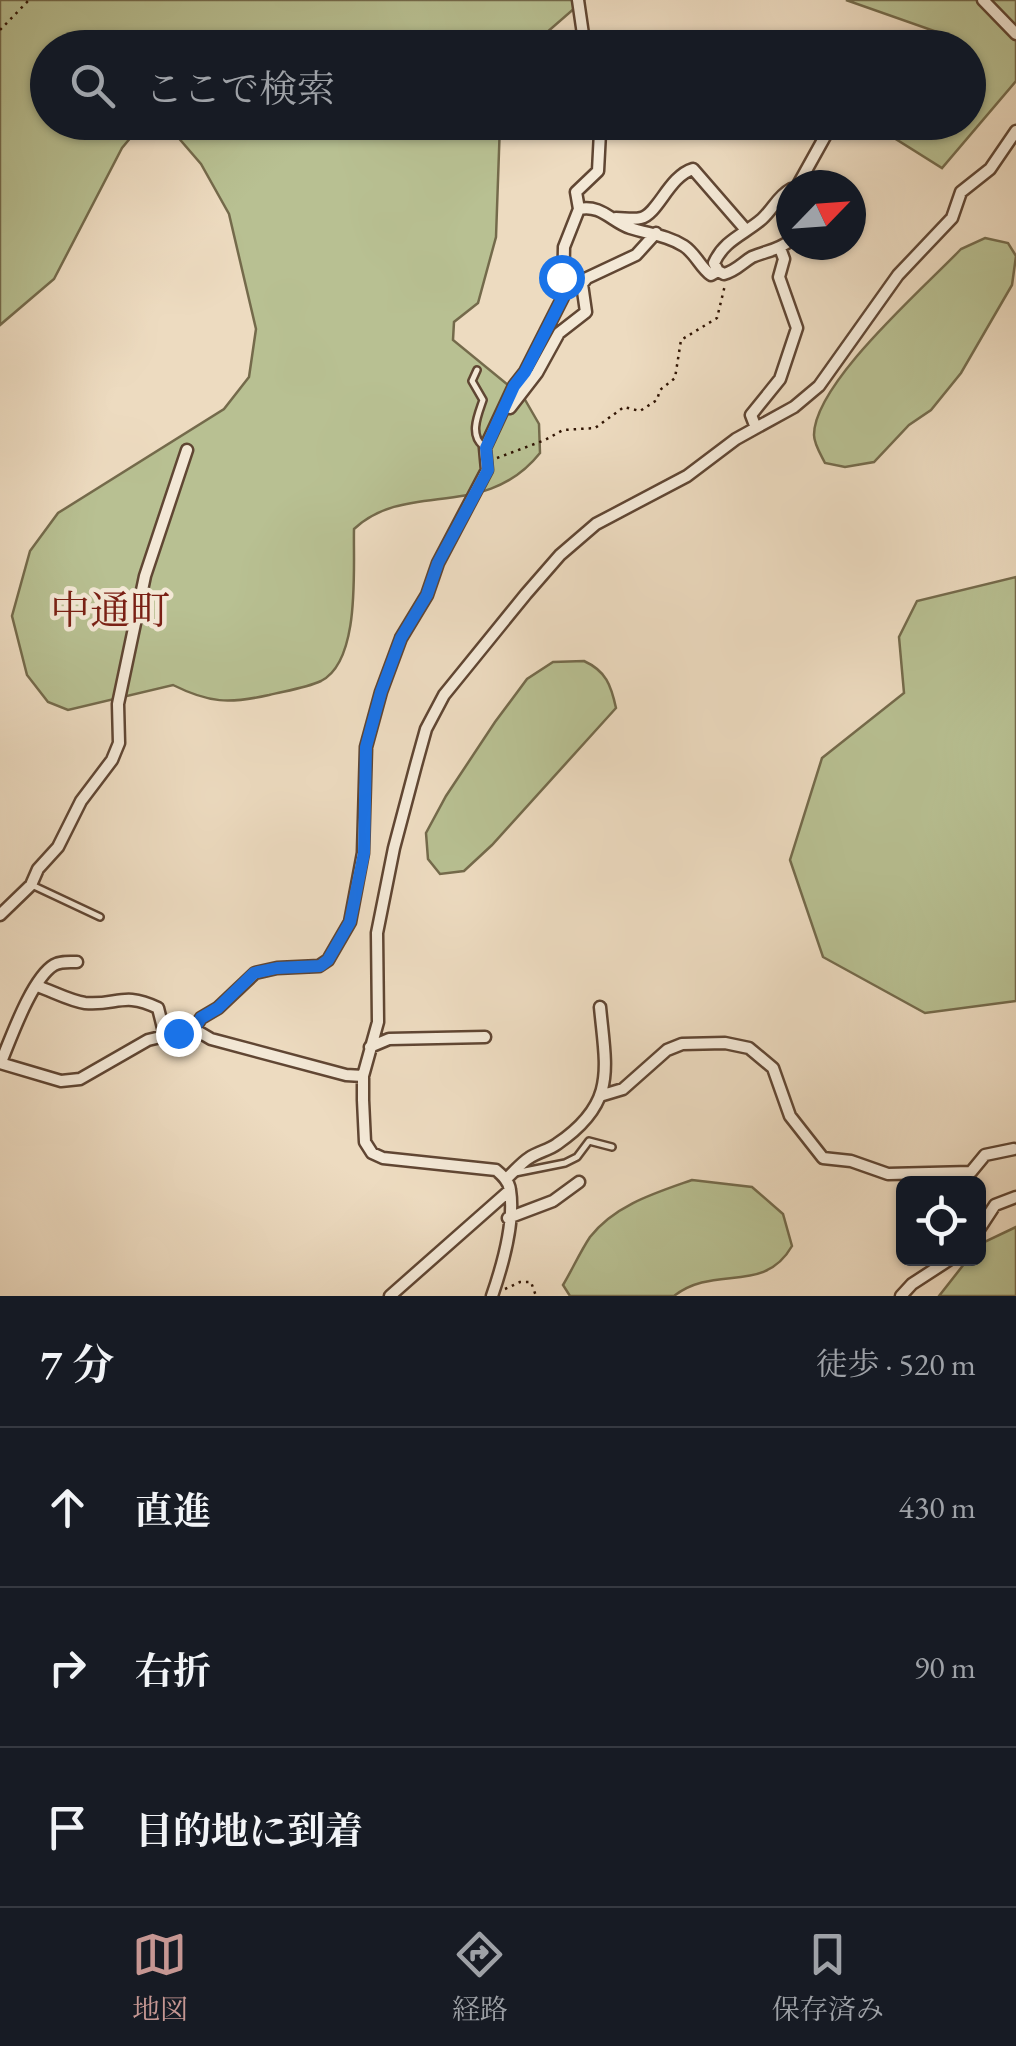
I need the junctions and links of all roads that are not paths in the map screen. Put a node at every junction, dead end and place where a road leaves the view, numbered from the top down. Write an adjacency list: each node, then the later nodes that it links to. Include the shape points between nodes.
1 (578, 0): 3 (street)
2 (983, 0): 4 (street)
3 (582, 30)
4 (1016, 34)
5 (1016, 131): 19 (street, via 990,169 962,192 952,218 898,275 819,386)
6 (600, 140): 10 (street, via 598,171 576,192)
7 (823, 140): 8 (street)
8 (806, 170)
9 (776, 203): 12 (street)
10 (579, 209): 11 (street, via 589,206); 18 (street, via 564,247 563,297)
11 (616, 218): 12 (street, via 644,218 662,193 694,169); 13 (street)
12 (746, 230): 16 (street, via 719,251 714,263)
13 (656, 233): 16 (street, via 682,244 710,276); 18 (street, via 636,255 582,284 586,312 559,333)
14 (776, 249): 16 (street)
15 (784, 260): 19 (street, via 779,277 797,328 780,380 751,415)
16 (722, 272)
17 (476, 370): 20 (lane, via 472,381 483,400 475,429)
18 (500, 416): 20 (street)
19 (756, 428): 31 (street, via 584,534 444,695 426,729 394,848 377,933 378,1022)
20 (486, 448): 28 (street, via 488,470 401,638 381,692 366,747 364,853 350,922 320,966 254,973)
21 (187, 450): 22 (street, via 145,576 112,760)
22 (31, 885): 23 (street); 24 (lane)
23 (0, 914)
24 (100, 917)
25 (77, 962): 26 (street, via 50,967)
26 (37, 986): 29 (street, via 84,1003 144,1001 158,1008); 32 (street)
27 (600, 1007): 34 (street)
28 (194, 1029): 29 (street); 33 (street, via 211,1039)
29 (165, 1036): 32 (street, via 80,1079 61,1081)
30 (484, 1037): 31 (street, via 389,1039)
31 (370, 1047): 33 (street)
32 (1, 1062)
33 (363, 1076): 37 (street, via 372,1153 496,1170)
34 (603, 1095): 36 (street, via 623,1089 667,1050 724,1043 749,1048 774,1068 790,1116 823,1158 888,1174 971,1172 985,1155); 37 (street, via 557,1144 530,1158)
35 (612, 1148): 37 (lane, via 589,1141 578,1157)
36 (1015, 1152)
37 (510, 1180): 40 (street); 43 (street)
38 (579, 1182): 40 (street, via 553,1201)
39 (1016, 1197): 41 (street, via 996,1205)
40 (508, 1218): 44 (street)
41 (986, 1219)
42 (940, 1266): 45 (street)
43 (390, 1296)
44 (492, 1296)
45 (902, 1296)

